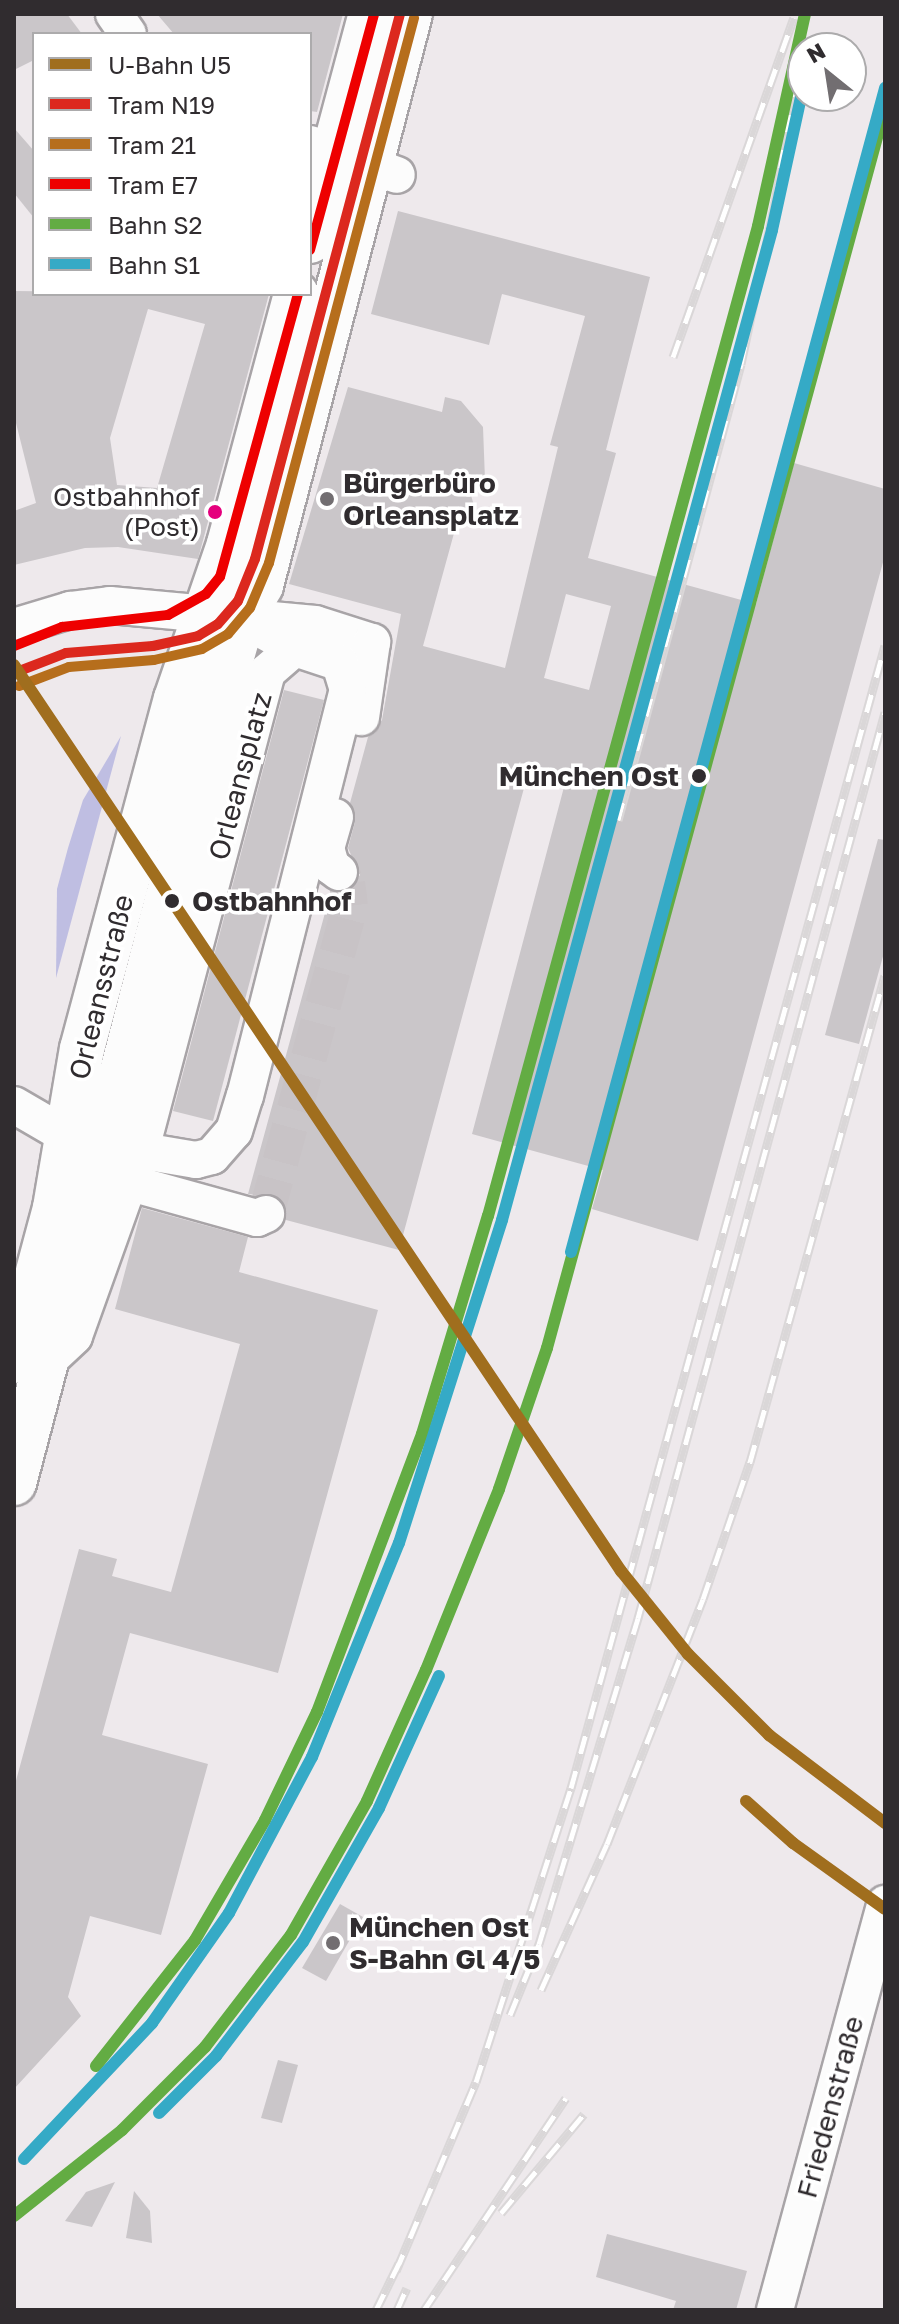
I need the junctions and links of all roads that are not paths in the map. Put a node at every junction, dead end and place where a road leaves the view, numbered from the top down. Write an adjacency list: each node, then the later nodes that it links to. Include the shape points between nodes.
1 (114, 14): 5 (street)
2 (371, 14): 6 (main road, Orleansstraße)
3 (394, 14): 6 (street)
4 (410, 14): 6 (main road, Orleansstraße)
5 (127, 32)
6 (352, 159): 7 (main road, Orleansstraße); 9 (main road, Orleansstraße)
7 (312, 237)
8 (296, 296): 9 (main road, Orleansstraße)
9 (246, 611): 10 (street, via 110,605 70,610); 11 (street); 12 (street, Orleansstraße); 13 (street, via 372,642 369,685 326,848 331,866); 17 (main road, Orleansstraße)
10 (14, 627)
11 (295, 648): 12 (street, Orleansplatz); 16 (street, via 340,663 348,690 245,1096)
12 (267, 670): 14 (street, Orleansplatz)
13 (339, 872)
14 (153, 1103): 16 (street, via 154,1124 164,1136 207,1146); 17 (street, Orleansplatz)
15 (14, 1105): 17 (street)
16 (225, 1143): 17 (street, via 196,1160)
17 (108, 1155): 18 (street, via 257,1218); 19 (main road, Orleansstraße); 19 (main road, Orleansstraße, via 58,1191)
18 (266, 1214)
19 (31, 1361): 20 (main road, Orleansstraße)
20 (14, 1483)
21 (885, 1904): 22 (street, Friedenstraße)
22 (775, 2310)

